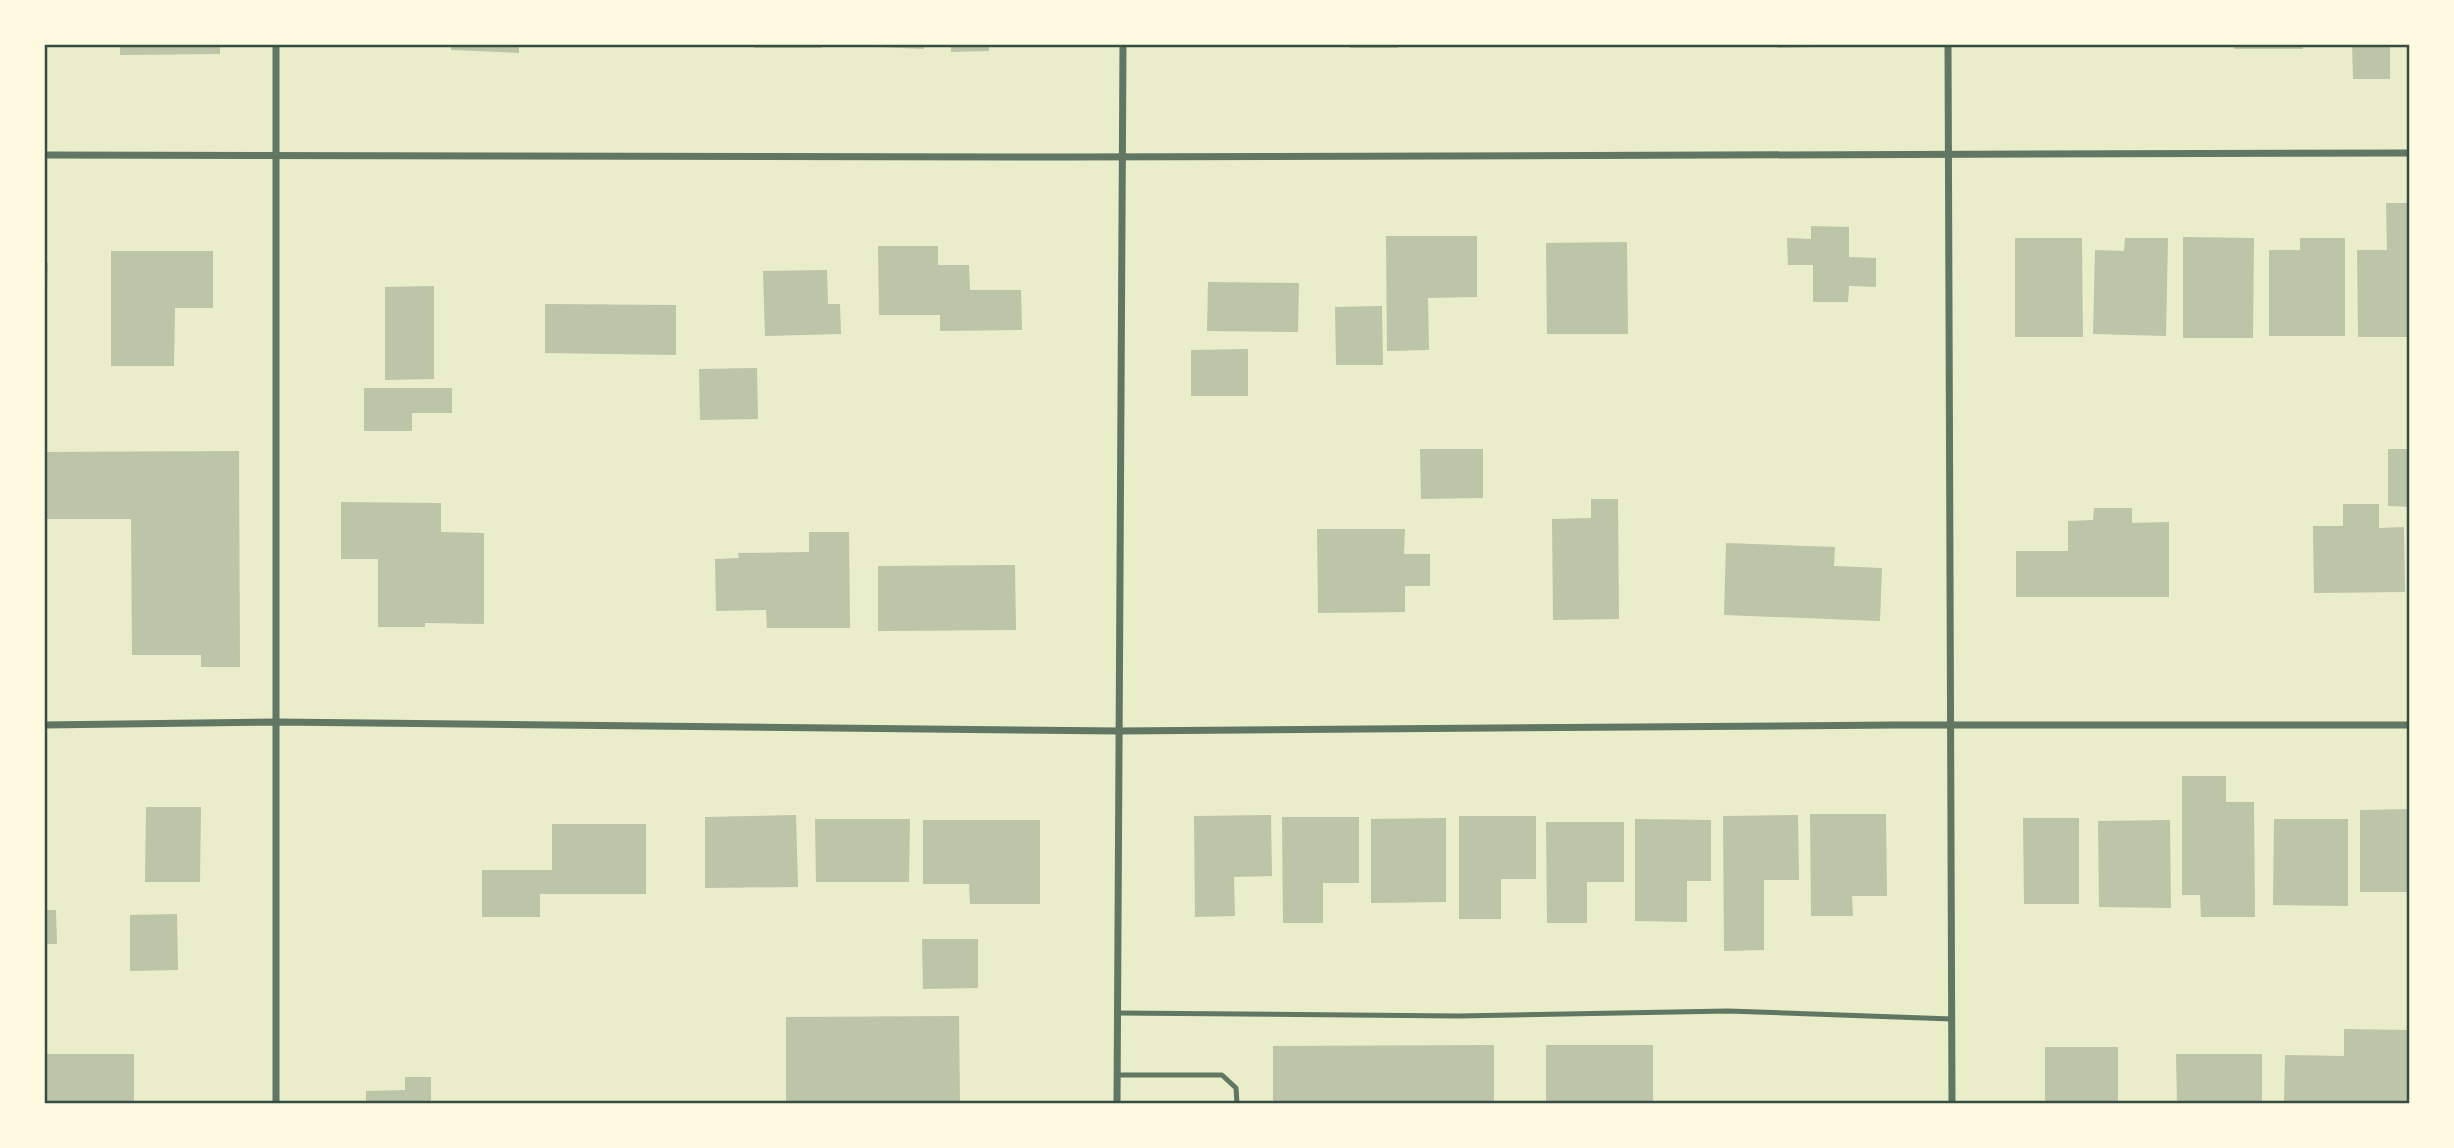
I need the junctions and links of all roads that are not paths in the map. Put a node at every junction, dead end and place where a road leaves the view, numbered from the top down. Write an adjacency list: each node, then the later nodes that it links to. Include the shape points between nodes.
1 (276, 44): 5 (street)
2 (1123, 44): 8 (street)
3 (1948, 44): 7 (street)
4 (2410, 153): 7 (street)
5 (276, 154): 6 (street); 8 (street); 9 (street)
6 (44, 155)
7 (1948, 156): 8 (street); 11 (street)
8 (1123, 157): 13 (street)
9 (276, 722): 10 (street); 13 (street); 17 (street)
10 (44, 725)
11 (1951, 725): 12 (street); 13 (street); 15 (street)
12 (2410, 725)
13 (1120, 731): 14 (street)
14 (1118, 1013): 15 (lane, via 1458,1016 1728,1011); 16 (street)
15 (1952, 1019): 20 (street)
16 (1117, 1075): 18 (street); 19 (lane, via 1222,1075 1237,1088)
17 (276, 1104)
18 (1117, 1104)
19 (1237, 1104)
20 (1952, 1104)

